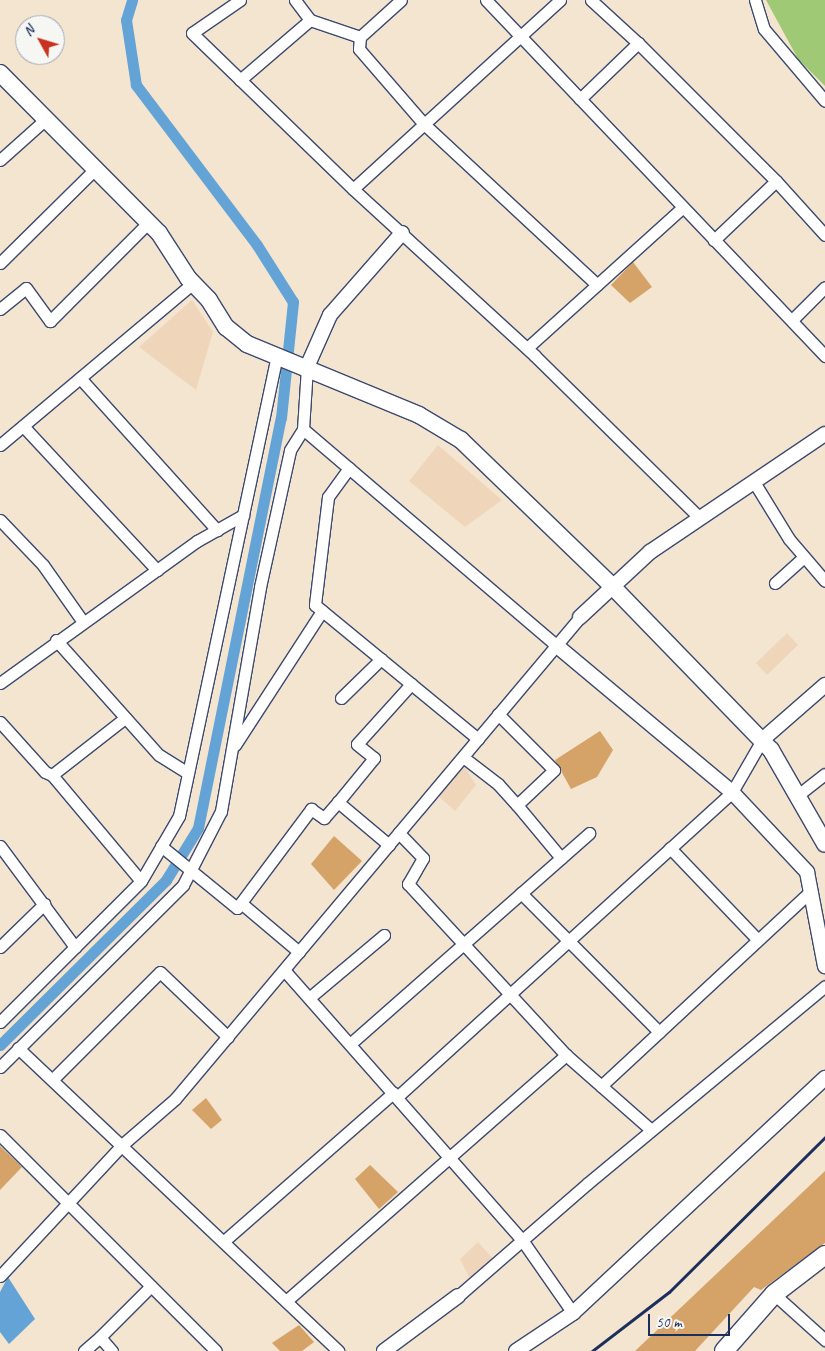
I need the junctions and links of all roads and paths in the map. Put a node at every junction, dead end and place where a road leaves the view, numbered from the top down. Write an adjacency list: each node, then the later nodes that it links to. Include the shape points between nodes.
1 (240, 0): 13 (street, via 192,33)
2 (295, 0): 8 (street)
3 (401, 0): 10 (street)
4 (486, 0): 9 (street)
5 (560, 0): 9 (street)
6 (591, 0): 11 (street)
7 (754, 0): 15 (street, via 764,29)
8 (310, 20): 10 (street); 13 (street)
9 (519, 35): 14 (street); 17 (street)
10 (360, 37): 17 (street, via 359,49)
11 (638, 43): 14 (street); 20 (street)
12 (0, 73): 16 (main road)
13 (240, 80): 21 (street)
14 (580, 99): 22 (street)
15 (825, 101)
16 (47, 118): 18 (street); 19 (main road)
17 (424, 124): 21 (street); 29 (street)
18 (0, 160)
19 (96, 168): 23 (main road); 27 (street)
20 (776, 182): 25 (street); 26 (street)
21 (353, 189): 24 (street)
22 (683, 207): 26 (street); 29 (street)
23 (148, 223): 28 (main road); 31 (street, via 50,321 26,288)
24 (402, 233): 33 (street); 36 (street, via 330,315)
25 (825, 235)
26 (714, 240): 32 (street)
27 (0, 262)
28 (193, 283): 34 (main road, via 209,300 226,327 246,344); 37 (street)
29 (597, 285): 33 (street)
30 (825, 287): 32 (street)
31 (0, 309)
32 (793, 319): 35 (street)
33 (528, 348): 45 (street)
34 (277, 354): 36 (main road); 44 (street)
35 (825, 356)
36 (307, 367): 39 (street); 52 (main road, via 419,415 461,440)
37 (80, 378): 38 (street); 47 (street)
38 (23, 426): 41 (street); 49 (street)
39 (303, 429): 42 (street); 68 (street, via 290,450 260,587)
40 (825, 434): 43 (street)
41 (0, 445)
42 (349, 468): 53 (street, via 328,496 315,605); 57 (street)
43 (754, 482): 45 (street); 48 (street)
44 (243, 515): 47 (street); 70 (street)
45 (700, 518): 52 (street, via 650,552)
46 (0, 520): 55 (street, via 43,565)
47 (217, 530): 49 (street)
48 (804, 557): 50 (street); 51 (street)
49 (156, 570): 55 (street)
50 (824, 578)
51 (775, 583)
52 (612, 586): 54 (street); 67 (main road)
53 (322, 611): 58 (street); 68 (street)
54 (580, 617): 57 (street)
55 (83, 622): 56 (street)
56 (56, 640): 59 (street); 64 (street)
57 (556, 645): 63 (street); 73 (street)
58 (381, 659): 60 (street); 62 (street)
59 (0, 683)
60 (411, 684): 66 (street); 75 (street, via 357,744 374,758)
61 (825, 685): 67 (street)
62 (341, 698)
63 (498, 714): 66 (street); 76 (street, via 554,770)
64 (125, 718): 70 (street, via 160,756); 72 (street)
65 (0, 722): 72 (street, via 45,772)
66 (478, 739): 69 (street)
67 (762, 740): 73 (street); 74 (main road, via 772,750)
68 (232, 750): 86 (street, via 221,811)
69 (463, 757): 76 (street, via 498,784); 77 (street)
70 (188, 772): 82 (street, via 179,816)
71 (825, 774): 74 (street)
72 (52, 775): 87 (street)
73 (732, 792): 83 (street); 88 (street, via 807,872)
74 (798, 795): 79 (main road)
75 (338, 802): 80 (street); 90 (street, via 324,818 311,809)
76 (517, 805): 84 (street)
77 (398, 833): 80 (street); 95 (street, via 423,858 408,884)
78 (589, 833): 84 (street)
79 (825, 844)
80 (389, 845): 98 (street)
81 (0, 846): 85 (street)
82 (161, 846): 86 (street); 87 (street)
83 (670, 848): 93 (street); 94 (street)
84 (561, 858): 89 (street)
85 (4, 860): 91 (street)
86 (191, 868): 90 (street, via 237,908); 108 (street, via 183,885)
87 (141, 881): 97 (street)
88 (811, 891): 93 (street); 99 (street)
89 (521, 893): 94 (street); 95 (street)
90 (241, 903): 98 (street)
91 (44, 904): 96 (street); 97 (street)
92 (384, 935): 103 (street)
93 (758, 940): 105 (street)
94 (568, 941): 102 (street); 105 (street)
95 (464, 944): 102 (street); 107 (street)
96 (0, 947)
97 (75, 947): 104 (street)
98 (299, 952): 100 (street)
99 (825, 966)
100 (284, 970): 103 (street); 106 (street)
101 (825, 986): 115 (street)
102 (511, 993): 109 (street); 114 (street)
103 (309, 998): 107 (street)
104 (0, 1022)
105 (660, 1032): 113 (street)
106 (228, 1037): 112 (street, via 160,972); 117 (street, via 176,1100)
107 (350, 1044): 114 (street)
108 (18, 1048): 110 (street); 112 (street)
109 (566, 1055): 113 (street); 118 (street)
110 (0, 1067)
111 (825, 1078): 128 (street)
112 (53, 1080): 117 (street)
113 (601, 1086): 115 (street)
114 (395, 1095): 118 (street); 121 (street)
115 (651, 1130): 120 (street)
116 (0, 1135): 119 (street)
117 (124, 1144): 119 (street); 121 (street)
118 (449, 1157): 120 (street); 127 (street)
119 (68, 1203): 123 (street); 124 (street)
120 (522, 1240): 126 (street); 128 (street)
121 (224, 1242): 127 (street)
122 (825, 1255): 125 (main road)
123 (0, 1276)
124 (151, 1286): 129 (street); 133 (street)
125 (774, 1294): 130 (street); 137 (main road)
126 (458, 1296): 135 (street)
127 (286, 1301): 134 (street)
128 (574, 1313): 136 (street)
129 (100, 1337): 131 (street); 132 (street)
130 (825, 1340)
131 (84, 1351)
132 (112, 1351)
133 (216, 1351)
134 (338, 1351)
135 (384, 1351)
136 (516, 1351)
137 (724, 1351)

